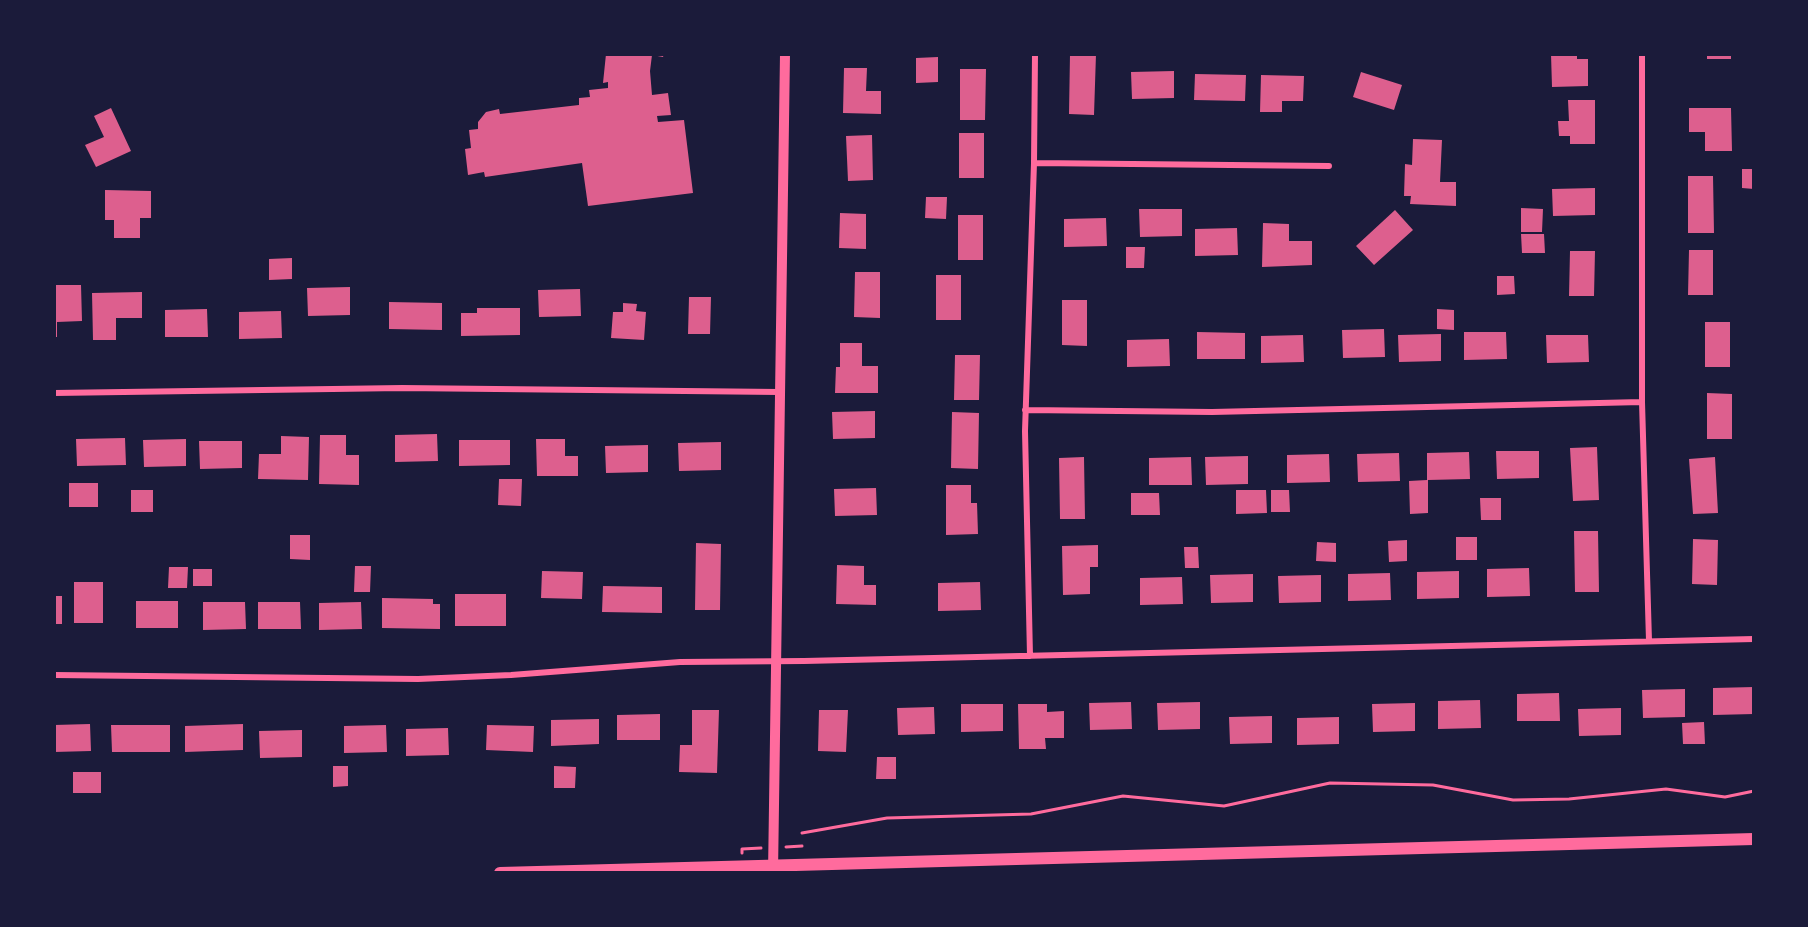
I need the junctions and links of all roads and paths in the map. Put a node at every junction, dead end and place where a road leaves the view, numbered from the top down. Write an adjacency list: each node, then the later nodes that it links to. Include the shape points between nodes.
1 (785, 54): 6 (street)
2 (1035, 54): 4 (street)
3 (1642, 54): 8 (street)
4 (1034, 163): 5 (street); 9 (street)
5 (1329, 166)
6 (779, 392): 7 (street, via 402,388); 13 (street)
7 (54, 393)
8 (1642, 402): 9 (street, via 1212,412); 11 (street)
9 (1025, 410): 12 (street)
10 (1754, 639): 11 (street)
11 (1649, 641): 12 (street)
12 (1030, 656): 13 (street)
13 (775, 662): 14 (street, via 669,662 418,679); 18 (street)
14 (54, 675)
15 (1754, 791): 16 (path, via 1725,797 1666,789 1569,799 1513,800 1433,785 1330,783 1224,806 1123,796 1031,814 886,818)
16 (802, 833)
17 (1754, 839): 18 (main road)
18 (773, 870): 19 (main road)
19 (500, 873)

